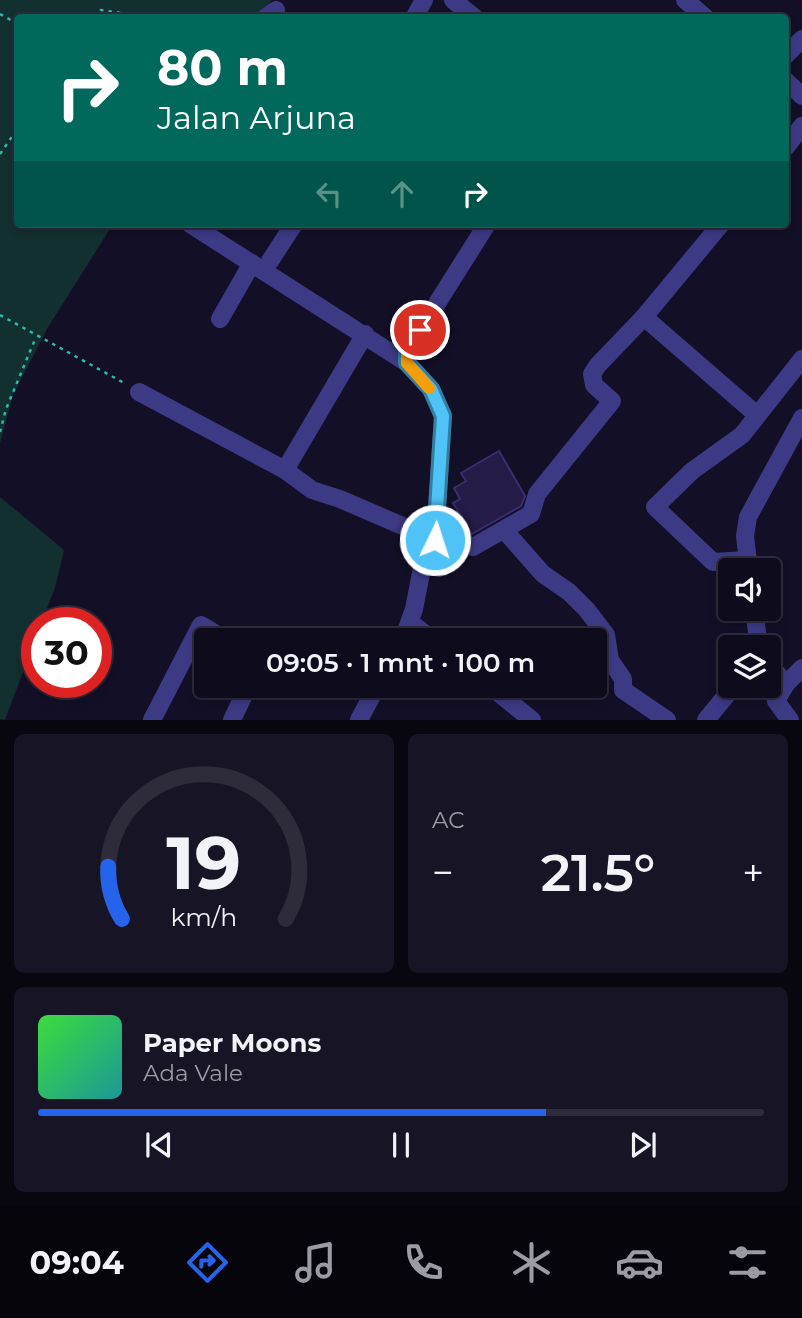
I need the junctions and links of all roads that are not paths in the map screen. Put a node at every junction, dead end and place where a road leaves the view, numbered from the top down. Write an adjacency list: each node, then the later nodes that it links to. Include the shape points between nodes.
1 (453, 0): 3 (street)
2 (685, 0): 4 (street)
3 (470, 14)
4 (701, 14)
5 (802, 39): 6 (street)
6 (789, 52)
7 (789, 84): 8 (street)
8 (802, 96)
9 (802, 126): 10 (street)
10 (789, 142)
11 (196, 228): 16 (street)
12 (289, 228): 15 (street)
13 (484, 228): 21 (street, via 407,351)
14 (718, 228): 17 (street)
15 (270, 261)
16 (252, 263): 18 (street); 19 (street)
17 (643, 317): 23 (street); 26 (street, via 592,374 594,385 612,401 537,494 531,514)
18 (219, 319)
19 (365, 334): 21 (street); 25 (street)
20 (802, 359): 23 (street)
21 (407, 363): 27 (street, via 431,389 443,416)
22 (139, 392): 25 (street)
23 (757, 415): 29 (street, via 736,440 692,471 655,507)
24 (802, 418): 28 (street, via 748,517)
25 (285, 470): 27 (street, via 312,490)
26 (504, 530): 27 (street, via 473,547 452,539); 45 (street, via 543,574 587,610 606,635 610,660 623,690)
27 (435, 540): 30 (street, via 426,548)
28 (747, 558)
29 (718, 563)
30 (410, 622): 31 (street); 32 (street)
31 (408, 628)
32 (418, 628)
33 (194, 638): 41 (street)
34 (802, 668): 36 (street)
35 (781, 678): 36 (street)
36 (786, 684): 47 (street, via 776,701)
37 (242, 698): 42 (street)
38 (370, 698): 43 (street)
39 (505, 698): 44 (street)
40 (724, 698): 46 (street)
41 (152, 719)
42 (232, 719)
43 (359, 719)
44 (532, 719)
45 (667, 719)
46 (706, 719)
47 (789, 719)

